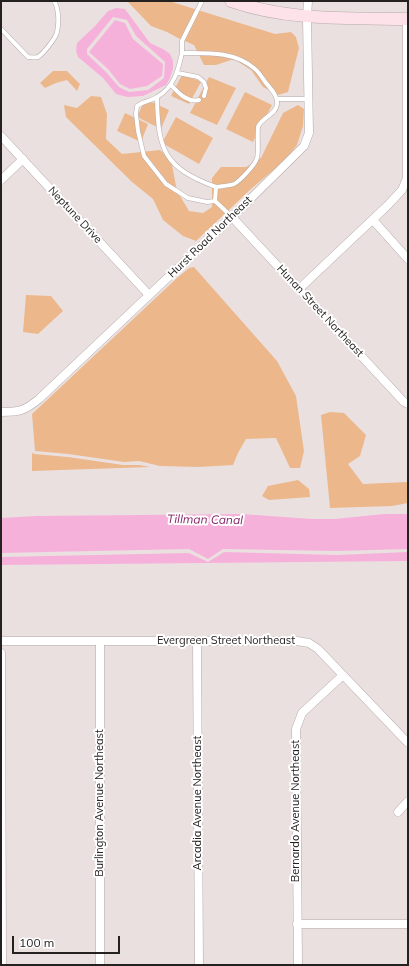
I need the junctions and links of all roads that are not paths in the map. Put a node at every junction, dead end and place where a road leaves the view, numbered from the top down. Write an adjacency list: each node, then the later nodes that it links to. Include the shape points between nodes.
1 (54, 1): 7 (lane, via 57,7 57,31 40,56 28,57)
2 (202, 1): 8 (lane, via 182,40)
3 (232, 1): 5 (street, via 271,12)
4 (308, 1): 5 (street, Hurst Road Northeast)
5 (307, 18): 6 (street); 14 (street, Hurst Road Northeast)
6 (407, 19): 22 (street, via 407,178 402,190)
7 (1, 29)
8 (182, 53): 9 (lane); 13 (lane, via 221,54 239,59 255,69)
9 (178, 73): 10 (lane); 11 (lane, via 198,77 204,82)
10 (171, 85): 12 (lane); 15 (lane, via 185,98)
11 (204, 96)
12 (157, 98): 19 (lane, via 157,124 166,154 177,168 202,182); 20 (lane, via 137,106 138,131 144,156 172,188 188,198)
13 (277, 99): 14 (lane); 19 (lane, via 278,106 258,127 258,154 253,165 236,183)
14 (308, 99): 21 (street, Hurst Road Northeast, via 309,133 304,146)
15 (199, 100)
16 (1, 136): 17 (street, Neptune Drive)
17 (23, 159): 18 (street); 25 (street, Neptune Drive)
18 (1, 180)
19 (216, 186): 20 (lane)
20 (215, 201): 21 (lane)
21 (232, 217): 24 (street, Hunan Street Northeast); 25 (street, Hurst Road Northeast)
22 (373, 220): 23 (street); 24 (street)
23 (408, 259)
24 (299, 289): 26 (street, Hunan Street Northeast)
25 (149, 295): 27 (street, Hurst Road Northeast, via 26,409)
26 (408, 404)
27 (1, 412)
28 (100, 641): 29 (street, Evergreen Street Northeast); 30 (street, Evergreen Street Northeast); 39 (street, Burlington Avenue Northeast)
29 (197, 641): 32 (street, Evergreen Street Northeast, via 309,642); 40 (street, Arcadia Avenue Northeast)
30 (1, 642)
31 (1, 653): 38 (street)
32 (342, 675): 33 (street, Evergreen Street Northeast); 36 (street, Bernardo Avenue Northeast, via 302,713 296,729)
33 (408, 742)
34 (408, 801): 35 (street)
35 (398, 812)
36 (297, 924): 37 (street); 41 (street, Bernardo Avenue Northeast)
37 (408, 924)
38 (2, 965)
39 (100, 965)
40 (199, 965)
41 (298, 965)

